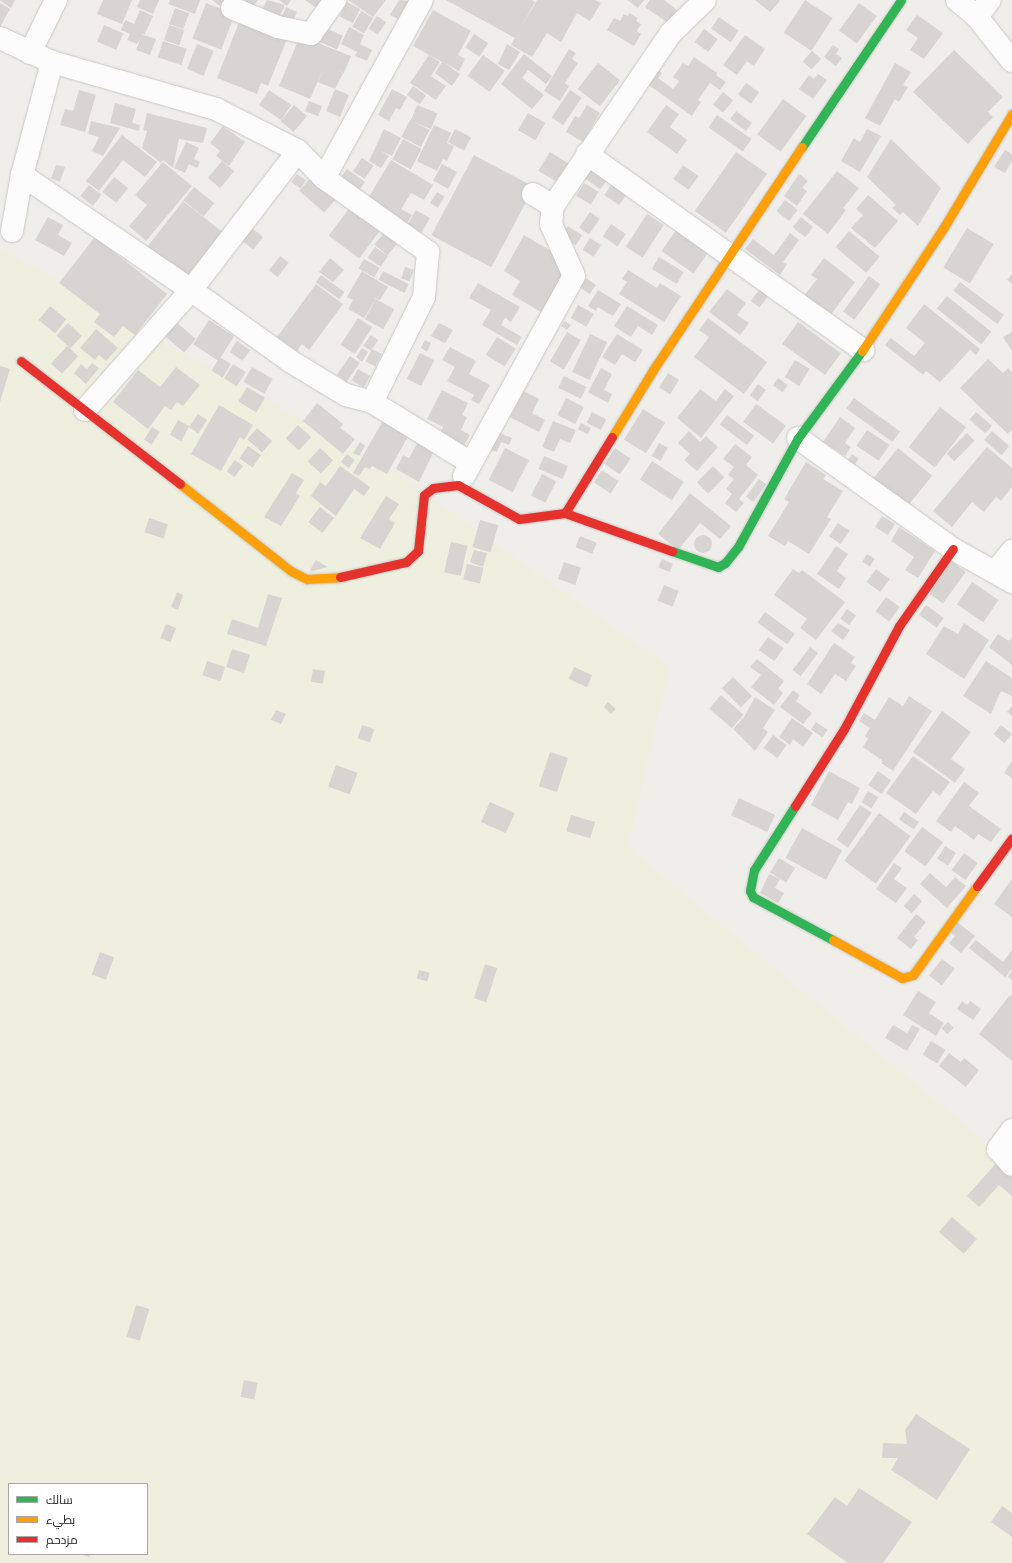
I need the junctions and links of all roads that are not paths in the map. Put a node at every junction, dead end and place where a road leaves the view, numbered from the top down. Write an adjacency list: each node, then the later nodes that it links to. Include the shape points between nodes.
1 (56, 0): 11 (street)
2 (335, 0): 8 (street, via 311,34 278,27)
3 (422, 0): 18 (street)
4 (705, 0): 16 (street, via 671,33)
5 (901, 0): 22 (street)
6 (957, 0): 9 (street)
7 (990, 0): 9 (street)
8 (232, 8)
9 (977, 18): 12 (street)
10 (0, 38): 11 (street)
11 (30, 54): 13 (street)
12 (1012, 61)
13 (52, 62): 15 (street, via 216,108); 17 (street)
14 (1012, 114): 24 (street, via 944,227)
15 (298, 151): 18 (street); 23 (street)
16 (587, 154): 20 (street); 22 (street)
17 (22, 175): 21 (street); 23 (street)
18 (324, 178): 26 (street, via 428,252 424,298)
19 (534, 194): 20 (street)
20 (553, 206): 29 (street, via 551,224 574,276)
21 (12, 231)
22 (730, 255): 24 (street); 31 (street, via 653,370)
23 (192, 290): 26 (street, via 290,361 346,395); 27 (street)
24 (863, 350): 28 (street)
25 (21, 361): 27 (street)
26 (372, 402): 29 (street)
27 (85, 410): 30 (street, via 291,571 307,579 342,577 406,562 418,551 424,495 433,488)
28 (798, 438): 31 (street, via 738,547 725,563 718,567); 32 (street)
29 (471, 462): 30 (street)
30 (458, 486): 31 (street, via 519,519)
31 (565, 513)
32 (954, 549): 34 (street); 35 (street, via 899,626 844,730 754,870 750,891 753,897 902,978 913,975)
33 (1012, 551): 34 (street)
34 (1004, 576)
35 (1012, 838)
36 (1012, 1130): 37 (street, via 998,1148)
37 (1012, 1165)

